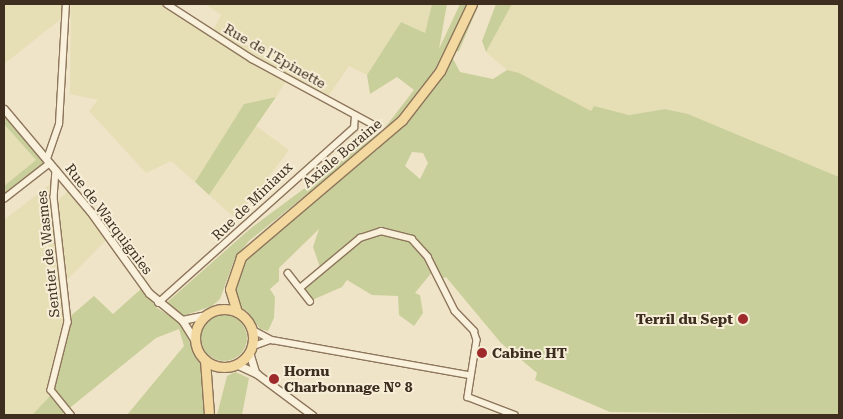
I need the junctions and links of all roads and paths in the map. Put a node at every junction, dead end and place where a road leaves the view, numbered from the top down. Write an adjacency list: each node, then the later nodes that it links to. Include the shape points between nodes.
1 (66, 4): 7 (street, via 58,124)
2 (167, 4): 5 (street, Rue de l'Epinette, via 252,59)
3 (472, 4): 12 (main road, Axiale Boraine, via 450,53 415,105 386,136 248,249 237,264)
4 (4, 109): 7 (street, Rue de Warquignies)
5 (354, 116): 6 (street, Rue de l'Epinette); 14 (street, Rue de Miniaux, via 354,128 263,205 217,252)
6 (374, 125)
7 (49, 161): 8 (street, Rue de Warquignies); 9 (street)
8 (56, 170): 14 (street, Rue de Warquignies); 29 (street, Sentier de Wasmes, via 54,197 68,322 51,390)
9 (4, 199)
10 (288, 273): 11 (street)
11 (300, 288): 13 (street); 27 (street, via 360,238 381,231 412,239 428,257 455,311 474,330 477,340)
12 (230, 289): 15 (main road, Axiale Boraine); 16 (main road)
13 (310, 301)
14 (158, 303): 18 (street, Rue de Warquignies)
15 (218, 310): 16 (main road); 17 (main road)
16 (237, 312): 19 (main road)
17 (206, 315): 18 (street); 21 (main road)
18 (182, 320): 21 (street, Rue de Warquignies)
19 (251, 329): 20 (street); 22 (main road)
20 (272, 340): 22 (street); 27 (street)
21 (195, 341): 23 (main road)
22 (250, 350): 24 (main road); 26 (street)
23 (205, 360): 25 (main road); 28 (main road)
24 (236, 364): 25 (main road); 26 (street)
25 (222, 367): 28 (main road)
26 (257, 374): 31 (street)
27 (469, 375): 32 (street, via 468,397)
28 (209, 385): 30 (main road)
29 (71, 415)
30 (209, 415)
31 (312, 415)
32 (515, 415)

